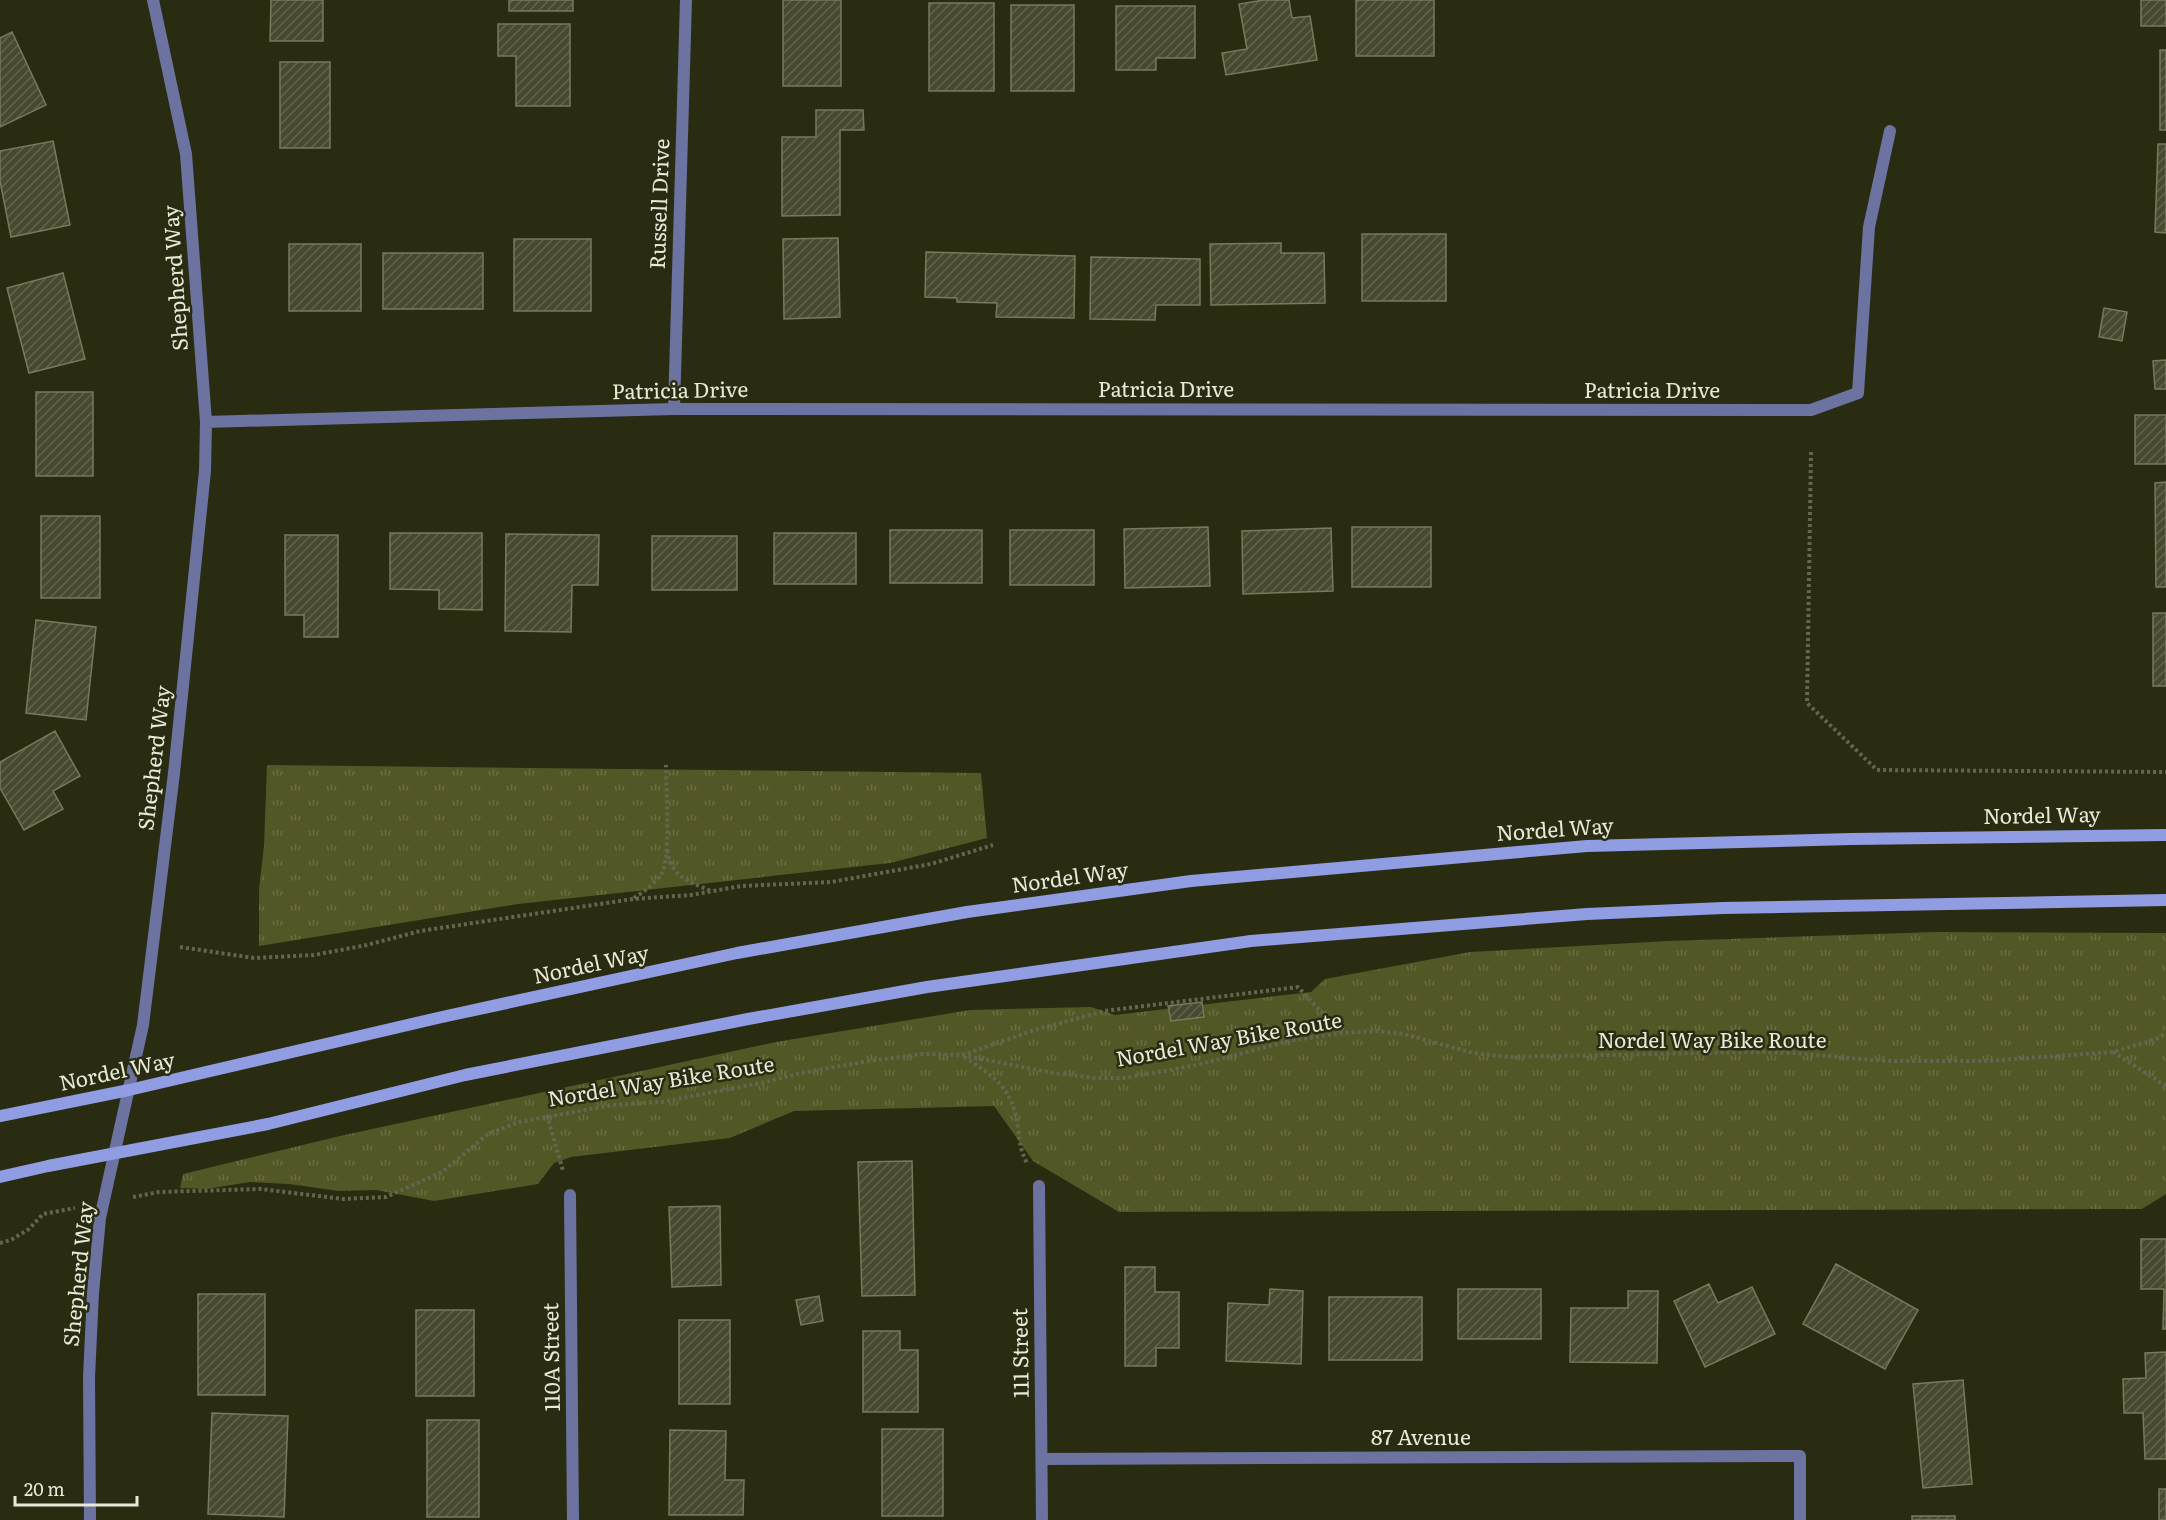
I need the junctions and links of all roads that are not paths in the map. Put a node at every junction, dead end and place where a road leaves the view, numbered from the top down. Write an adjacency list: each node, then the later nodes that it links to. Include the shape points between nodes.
1 (153, 0): 5 (street, Shepherd Way, via 186,154)
2 (686, 0): 4 (street, Russell Drive)
3 (1890, 131): 4 (street, Patricia Drive, via 1869,227 1858,393 1810,410)
4 (674, 410): 5 (street, Patricia Drive)
5 (206, 422): 8 (street, Shepherd Way, via 205,471 174,773 142,1025)
6 (2166, 835): 8 (main road, Nordel Way, via 1587,846 1191,880 967,912 737,953)
7 (2166, 900): 10 (main road, via 1587,914 1251,941 927,987 747,1019 465,1076 268,1124)
8 (129, 1090): 9 (main road, Nordel Way); 10 (street, Shepherd Way)
9 (0, 1116)
10 (116, 1155): 11 (main road); 15 (street, Shepherd Way, via 100,1218 93,1293)
11 (0, 1177)
12 (1039, 1186): 14 (street, 111 Street)
13 (570, 1195): 16 (street, 110A Street)
14 (1042, 1459): 17 (street, 111 Street); 18 (street, 87 Avenue, via 1800,1456)
15 (90, 1520)
16 (573, 1520)
17 (1042, 1520)
18 (1800, 1520)

